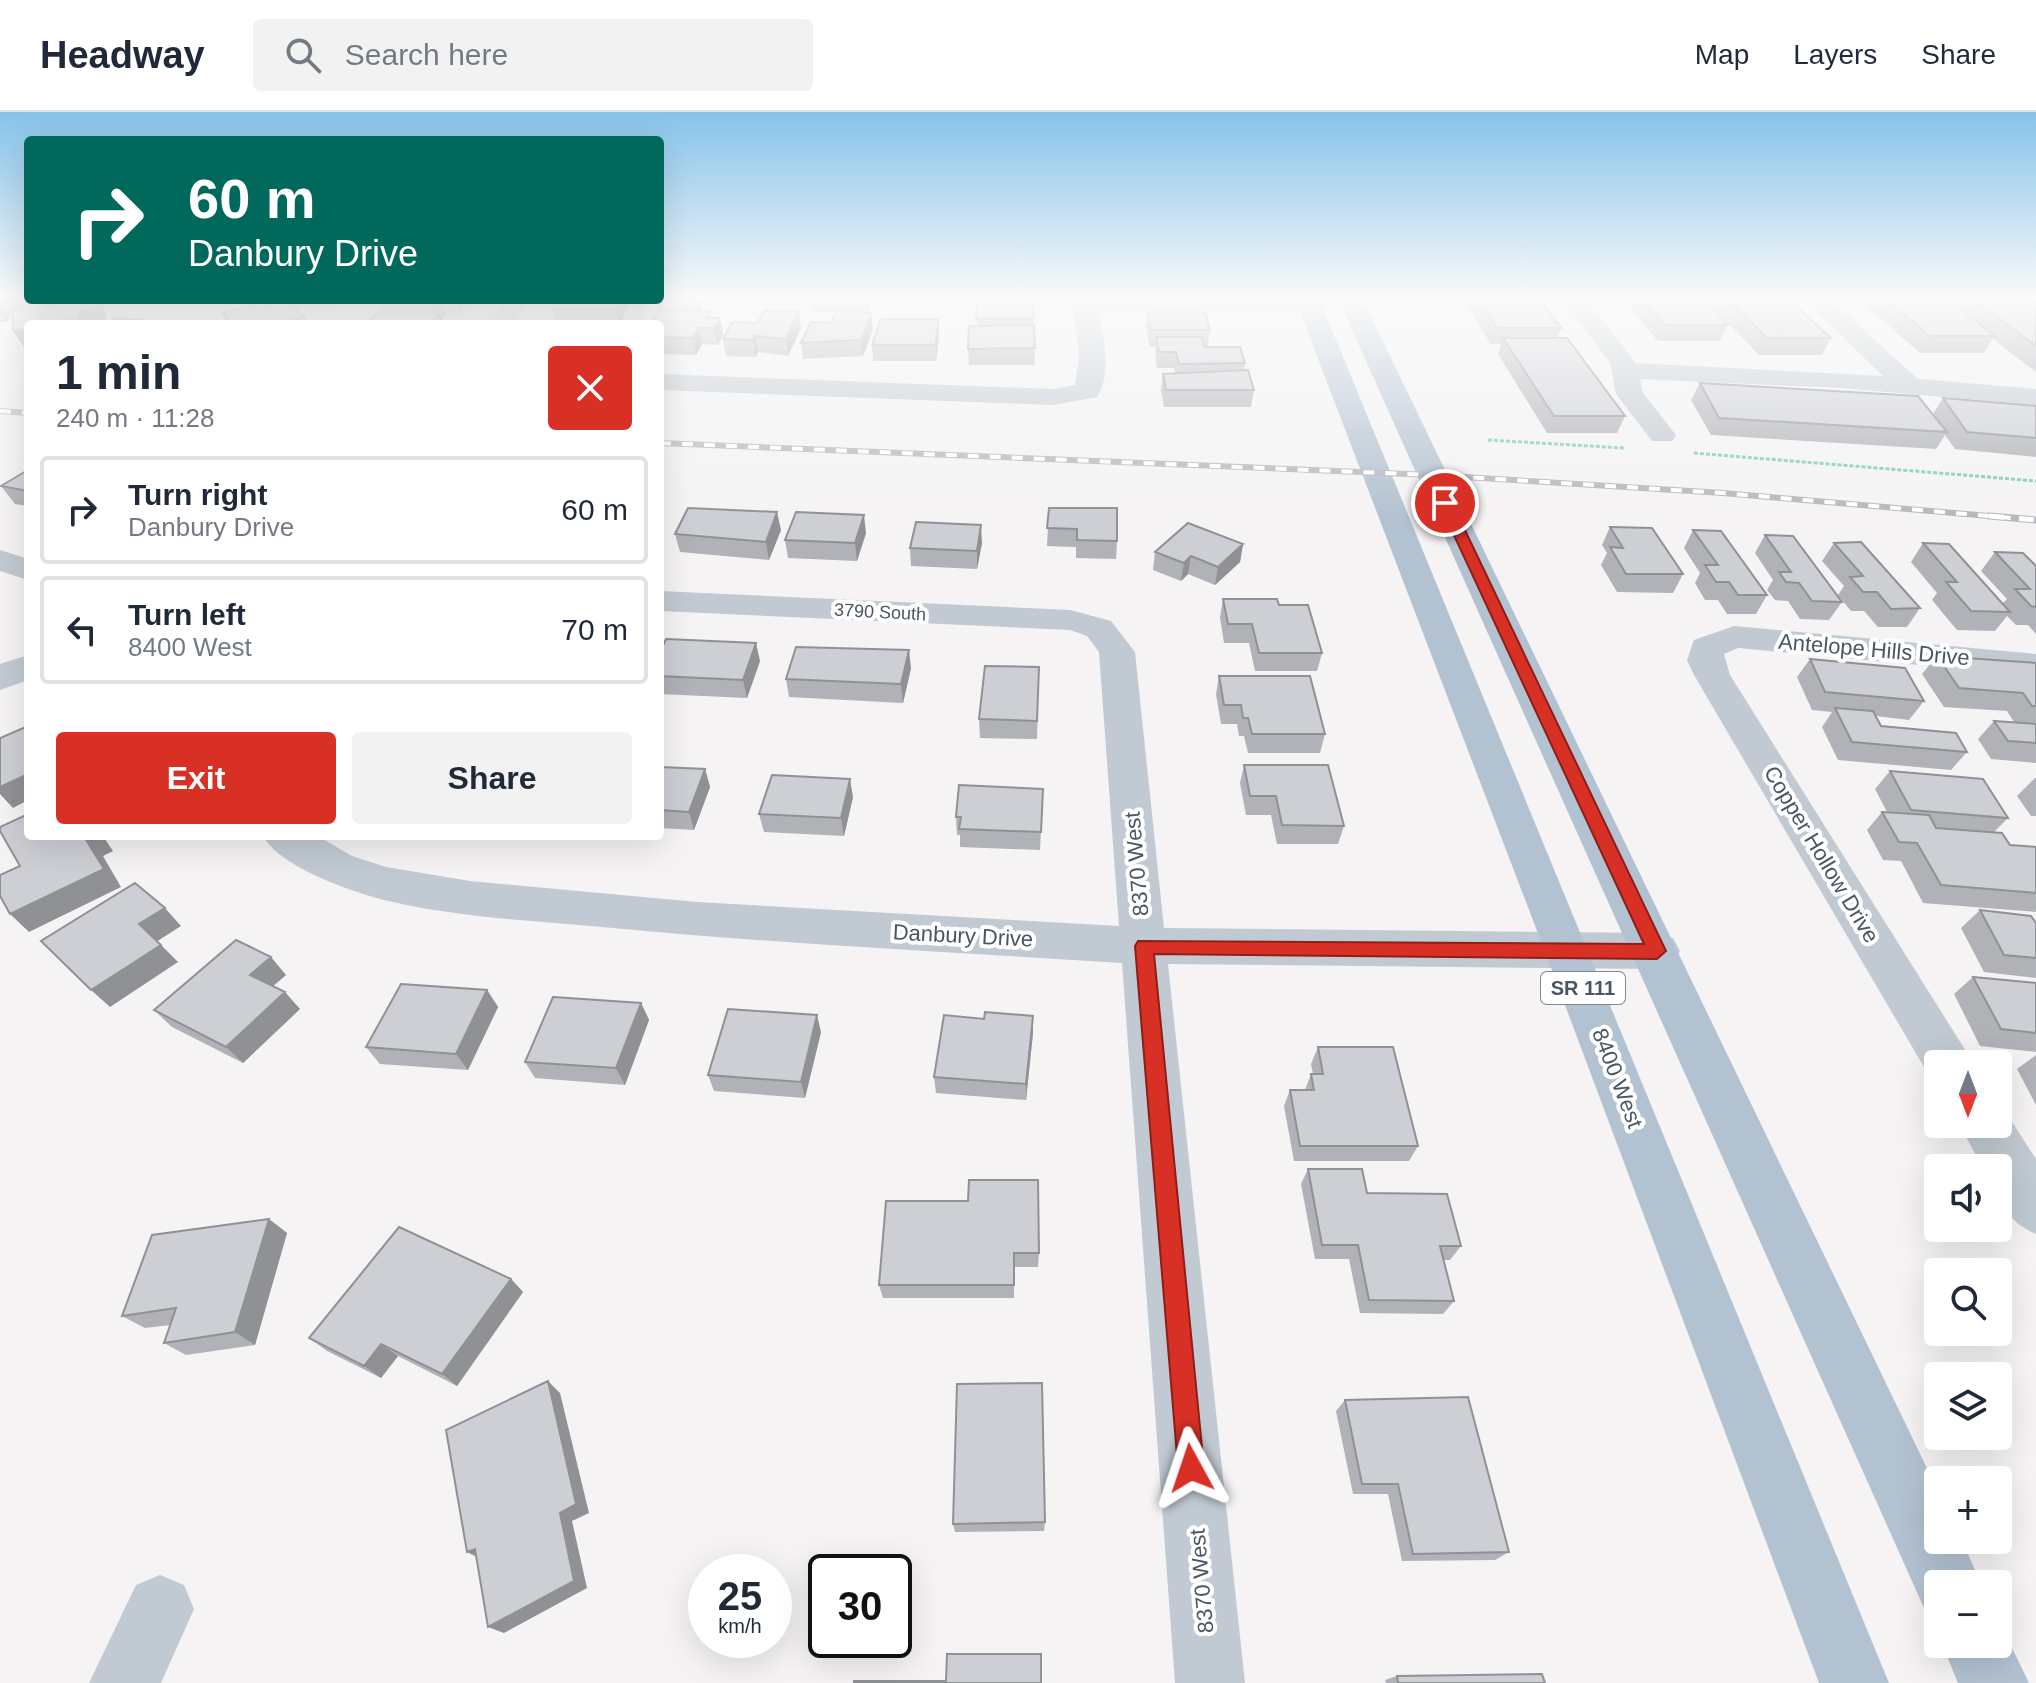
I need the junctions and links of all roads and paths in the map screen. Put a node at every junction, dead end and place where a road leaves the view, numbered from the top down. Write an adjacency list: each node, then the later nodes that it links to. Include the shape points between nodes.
1 (1092, 369): 6 (street, via 1087,391 1053,397)
2 (1349, 369): 23 (main road, 8400 West / SR 111)
3 (1359, 369): 24 (main road)
4 (1892, 369): 7 (street)
5 (1627, 371): 7 (street); 10 (street, via 1630,394)
6 (664, 382)
7 (1910, 386): 8 (street)
8 (2036, 397)
9 (1488, 440): 11 (path)
10 (1670, 443): 12 (path)
11 (1629, 448)
12 (2036, 481)
13 (0, 560): 14 (street)
14 (24, 569)
15 (664, 601): 16 (street, 3790 South)
16 (1099, 624): 22 (street, 8370 West, via 1117,652)
17 (1713, 645): 18 (street, Antelope Hills Drive, via 1734,637); 25 (street, Copper Hollow Drive, via 1705,660 1712,675)
18 (2036, 665)
19 (24, 668): 20 (street)
20 (0, 678)
21 (291, 840): 22 (street, Danbury Drive, via 337,867 384,883 470,898 697,919)
22 (1144, 946): 23 (street, Danbury Drive); 32 (street, 8370 West)
23 (1567, 949): 24 (street, Danbury Drive); 33 (main road, 8400 West / SR 111)
24 (1657, 951): 28 (main road)
25 (1940, 1050)
26 (1994, 1138): 27 (street)
27 (2036, 1208)
28 (1942, 1570)
29 (160, 1609): 31 (street)
30 (1982, 1658): 34 (main road)
31 (124, 1683)
32 (1210, 1683)
33 (1854, 1683)
34 (1994, 1683)

